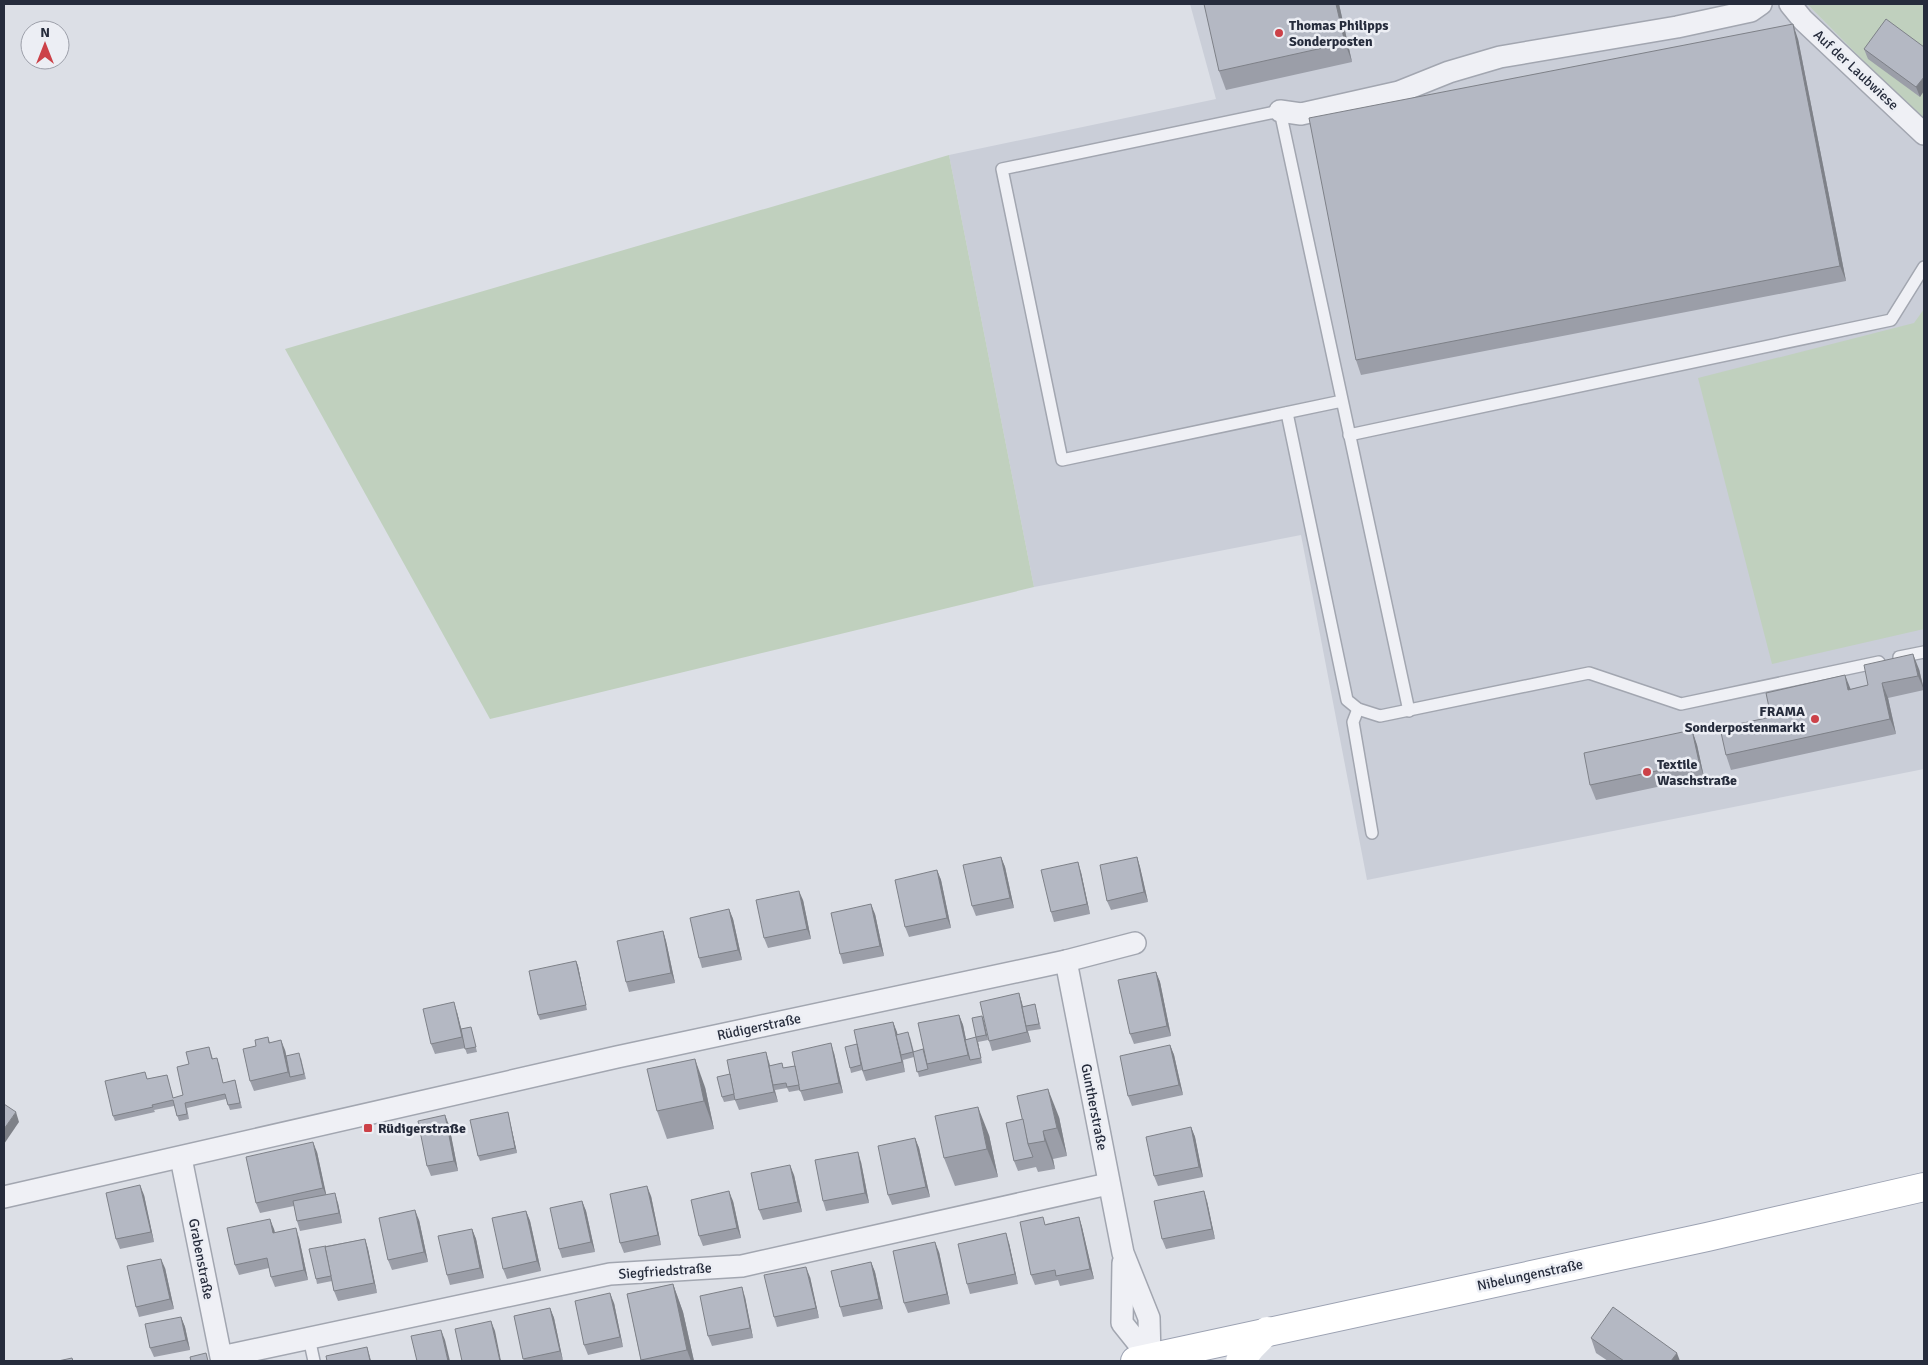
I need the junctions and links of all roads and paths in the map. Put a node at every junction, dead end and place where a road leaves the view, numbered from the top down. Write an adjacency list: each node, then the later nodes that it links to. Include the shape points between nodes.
1 (1761, 4): 3 (street, via 1751,11 1686,25 1500,57 1449,72 1399,92 1301,114)
2 (1790, 4): 4 (street, Auf der Laubwiese)
3 (1280, 110): 6 (lane); 7 (lane, via 1002,169 1062,460)
4 (1924, 134)
5 (1924, 267): 8 (lane, via 1890,320)
6 (1342, 401): 7 (lane); 8 (lane)
7 (1287, 413): 10 (lane, via 1347,700)
8 (1350, 435): 11 (lane)
9 (1924, 652): 11 (lane, via 1681,704 1589,673)
10 (1358, 709): 11 (lane, via 1380,716); 12 (lane, via 1354,722)
11 (1408, 711)
12 (1372, 833)
13 (1135, 943): 14 (street, Rüdigerstraße)
14 (1066, 961): 15 (street, Rüdigerstraße, via 617,1057); 16 (street, Guntherstraße)
15 (181, 1158): 18 (street, Rüdigerstraße); 21 (street, Grabenstraße)
16 (1108, 1184): 20 (street, Siegfriedstraße, via 742,1266 610,1274); 22 (street, Guntherstraße, via 1123,1253 1148,1318)
17 (1924, 1187): 19 (main road, Nibelungenstraße)
18 (4, 1197)
19 (1267, 1331): 22 (main road, Nibelungenstraße); 24 (main road)
20 (309, 1338): 21 (street, Siegfriedstraße); 23 (lane)
21 (222, 1359)
22 (1147, 1360)
23 (314, 1361)
24 (1240, 1361)

